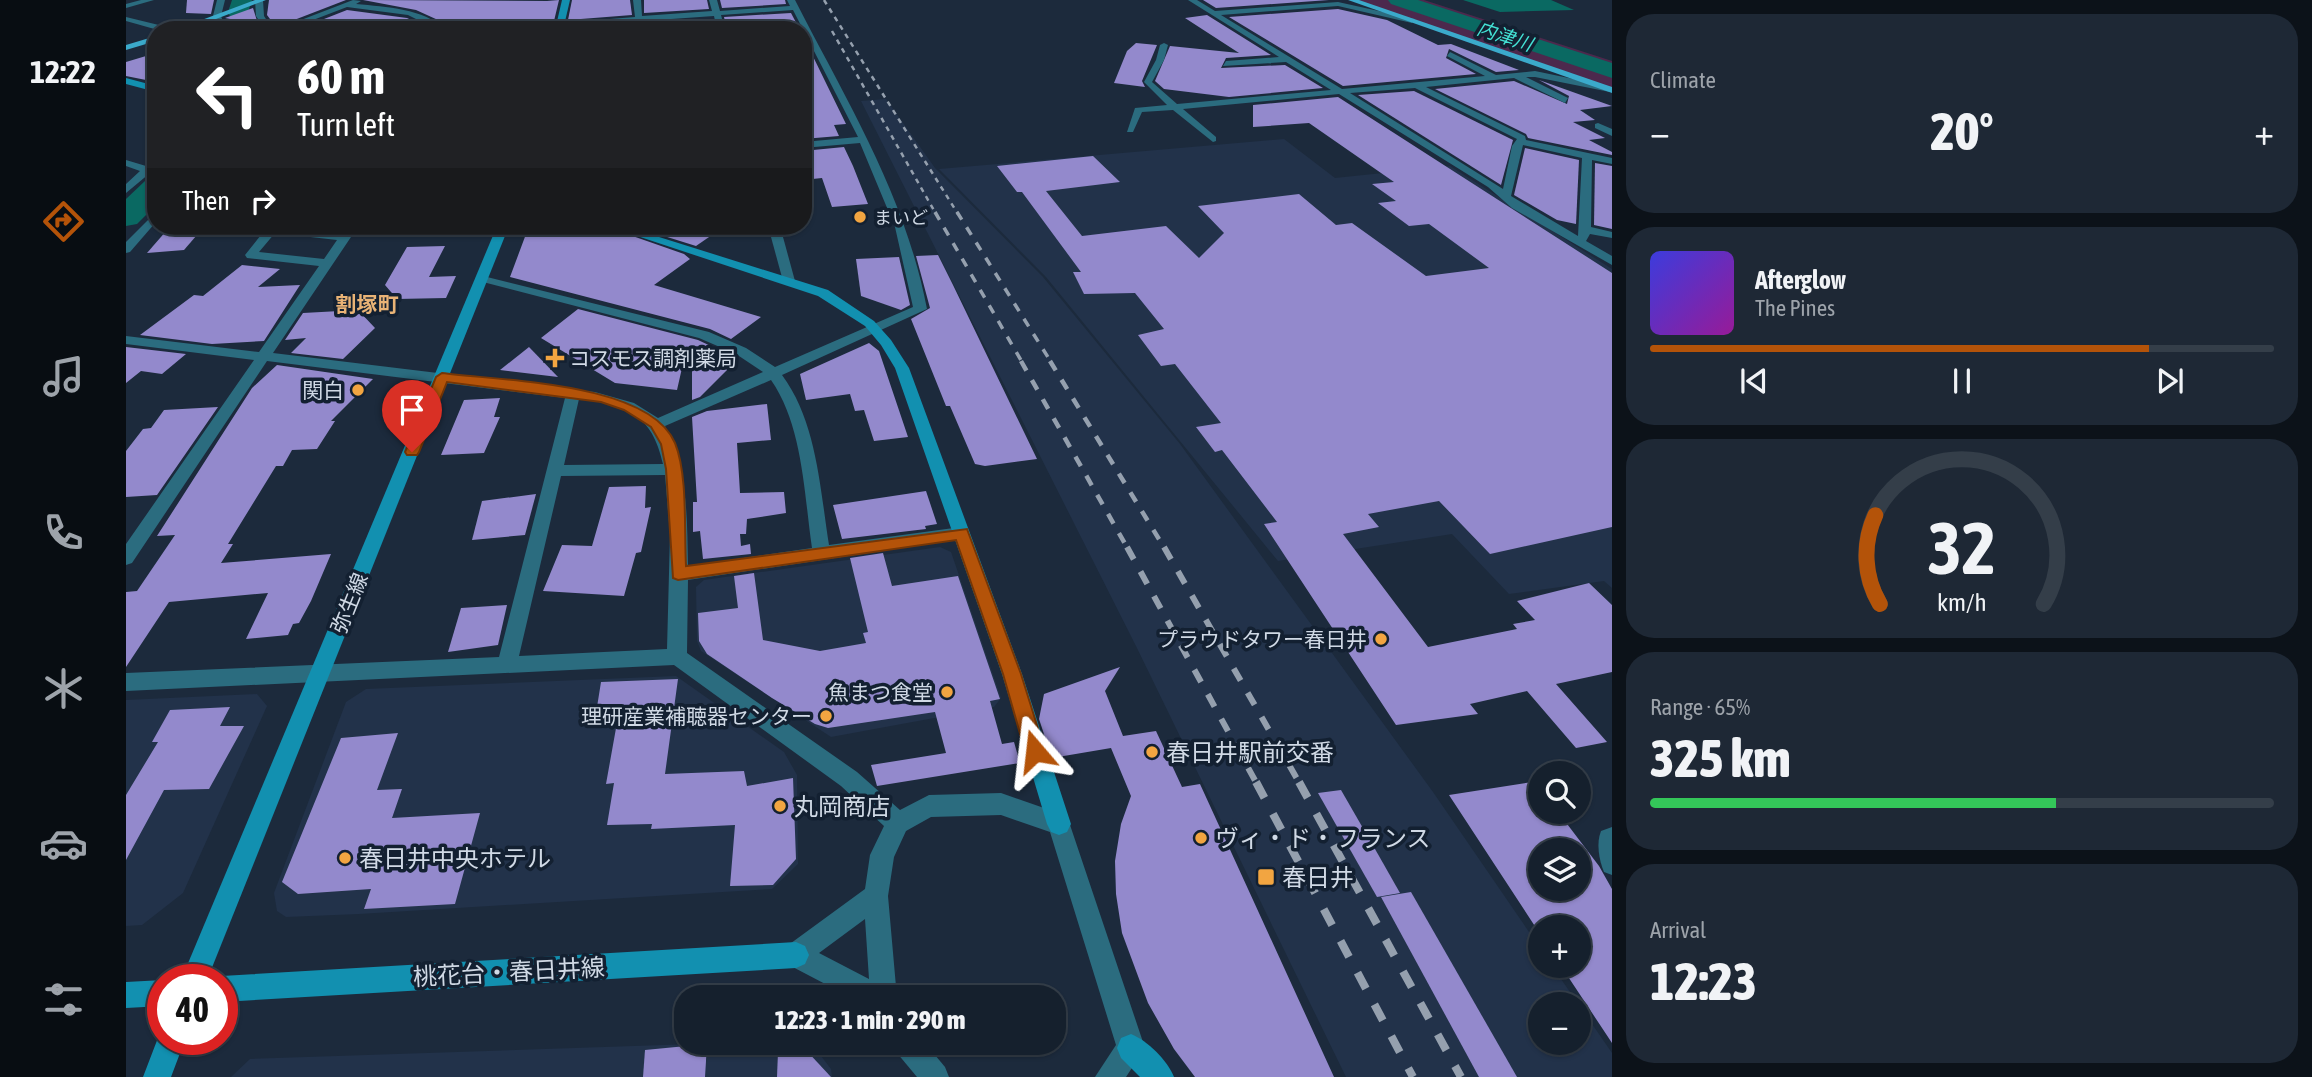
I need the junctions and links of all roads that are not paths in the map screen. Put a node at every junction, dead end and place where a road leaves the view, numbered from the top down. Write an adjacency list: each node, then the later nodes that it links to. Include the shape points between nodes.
1 (150, 0): 12 (street)
2 (221, 0): 15 (street)
3 (359, 0): 11 (street)
4 (566, 0): 23 (street)
5 (637, 0): 16 (street)
6 (713, 0): 13 (street)
7 (1192, 0): 14 (street)
8 (1352, 0): 28 (main road)
9 (258, 1): 15 (main road); 20 (street)
10 (793, 4): 13 (street); 27 (street)
11 (346, 5): 21 (street); 22 (street)
12 (126, 6)
13 (716, 13): 16 (street); 26 (street)
14 (1214, 13): 28 (street, via 1338,4); 35 (street)
15 (220, 15): 18 (main road); 19 (street)
16 (639, 18): 24 (street); 25 (street)
17 (126, 19): 29 (street)
18 (204, 21)
19 (221, 21)
20 (263, 21)
21 (303, 21)
22 (432, 21)
23 (561, 21)
24 (613, 21)
25 (639, 21)
26 (718, 21)
27 (800, 21)
28 (1412, 21): 42 (main road)
29 (147, 24)
30 (147, 41): 32 (main road)
31 (1164, 45): 45 (street, via 1148,82)
32 (126, 48)
33 (812, 49): 50 (street)
34 (1450, 54): 38 (street)
35 (1287, 59): 36 (street); 43 (street)
36 (1226, 64)
37 (1516, 76): 38 (street); 42 (street, via 1535,74); 44 (street)
38 (1495, 78): 40 (street)
39 (126, 81): 41 (street)
40 (1418, 86): 43 (street); 51 (street, via 1522,138)
41 (147, 87)
42 (1611, 90)
43 (1340, 92): 45 (street); 59 (street)
44 (1565, 100)
45 (1175, 107): 47 (street, via 1138,110); 49 (street)
46 (1598, 126): 48 (street)
47 (1130, 130)
48 (1612, 133)
49 (1213, 139)
50 (862, 140): 52 (street); 74 (street, via 900,221 920,309)
51 (1521, 142): 53 (street); 59 (street, via 1508,193)
52 (812, 144)
53 (1587, 156): 54 (street); 61 (street)
54 (1612, 161)
55 (126, 163): 56 (street)
56 (147, 165)
57 (147, 171): 58 (street)
58 (126, 190)
59 (1503, 195): 68 (street)
60 (147, 225): 69 (street)
61 (1585, 229): 67 (street); 68 (street)
62 (267, 235): 71 (street, via 251,255)
63 (329, 235): 71 (street, via 345,237)
64 (500, 235): 72 (street, 弥生線)
65 (643, 235): 73 (street)
66 (776, 235): 73 (street)
67 (1612, 235)
68 (1578, 240): 70 (street)
69 (126, 249)
70 (1612, 261)
71 (326, 263): 76 (street)
72 (483, 278): 77 (street, via 704,334); 78 (street, 弥生線)
73 (789, 281): 74 (street, via 849,306)
74 (877, 329): 77 (street); 83 (street, via 902,368)
75 (126, 340): 76 (street)
76 (264, 357): 78 (street); 85 (street)
77 (775, 374): 80 (street); 84 (street, via 796,415)
78 (442, 377): 79 (street); 89 (street, 弥生線)
79 (573, 394): 80 (street, via 604,398); 82 (street)
80 (657, 424): 81 (street, via 668,444)
81 (673, 469): 82 (street); 86 (street)
82 (555, 471): 88 (street)
83 (961, 533): 84 (street); 92 (street)
84 (822, 554): 86 (street)
85 (126, 558)
86 (678, 574): 87 (street)
87 (677, 657): 88 (street); 91 (street, via 849,779)
88 (507, 666): 89 (street)
89 (320, 675): 90 (street); 97 (street, 弥生線)
90 (126, 682)
91 (898, 823): 92 (street, via 929,806 1000,804); 95 (street, via 882,855)
92 (1059, 824): 103 (street)
93 (1612, 837): 94 (lane, via 1608,838)
94 (1612, 864)
95 (876, 896): 96 (street); 99 (street)
96 (796, 955): 98 (street); 100 (street, 桃花台・春日井線)
97 (201, 964)
98 (856, 985)
99 (881, 985)
100 (238, 988)
101 (147, 994): 102 (street)
102 (126, 995)
103 (1132, 1048): 108 (street); 109 (street)
104 (165, 1055): 106 (street)
105 (917, 1055): 107 (street)
106 (157, 1077)
107 (935, 1077)
108 (1109, 1077)
109 (1160, 1077)

